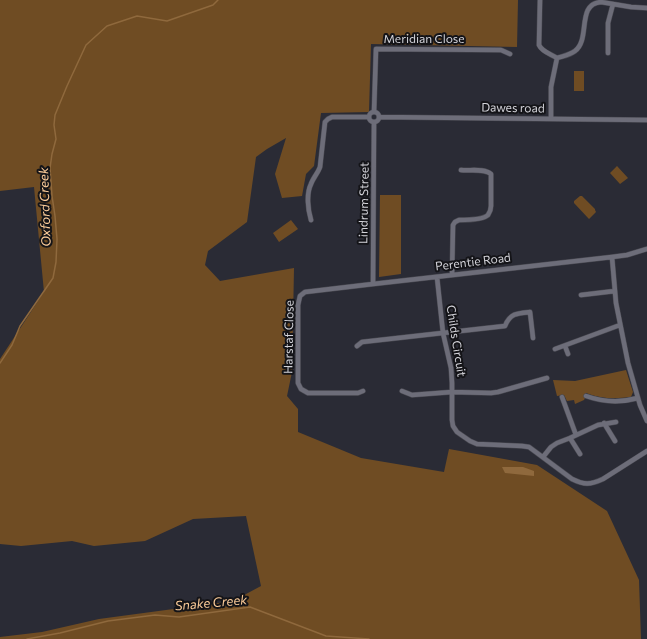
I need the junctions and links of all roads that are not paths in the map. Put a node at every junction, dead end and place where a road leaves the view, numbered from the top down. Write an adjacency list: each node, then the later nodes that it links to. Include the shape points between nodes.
1 (540, 0): 6 (street, via 539,45)
2 (613, 4): 3 (street); 4 (street, via 608,23); 6 (street, via 597,2 590,6 585,18 581,44 574,52)
3 (647, 8)
4 (608, 53)
5 (510, 54): 7 (street, Meridian Close, via 501,50 376,49)
6 (557, 58): 10 (street, via 551,87)
7 (374, 112): 8 (street); 9 (street)
8 (369, 117): 12 (street); 14 (street, via 332,117 325,122 320,167 309,192 308,212)
9 (379, 117): 10 (street, Dawes road); 12 (street)
10 (551, 118): 11 (street, Dawes road)
11 (647, 120)
12 (374, 122): 19 (street, Lindrum Street)
13 (461, 170): 17 (street, via 484,171 490,174 491,211 484,218 459,220 453,225)
14 (311, 220)
15 (647, 249): 16 (street, Perentie Road)
16 (612, 257): 17 (street, Perentie Road); 20 (street)
17 (452, 275): 18 (street, Perentie Road)
18 (436, 276): 19 (street, Perentie Road); 24 (street, Childs Circuit)
19 (373, 284): 21 (street, Perentie Road)
20 (614, 290): 22 (street); 23 (street)
21 (301, 294): 31 (street, Harstaf Close, via 298,315 300,390 308,393)
22 (581, 295)
23 (620, 325): 27 (street); 36 (street)
24 (443, 333): 25 (street, via 505,326 507,320 515,314 530,312); 26 (street, via 362,342); 33 (street, Childs Circuit, via 451,368)
25 (533, 338)
26 (357, 346)
27 (565, 346): 28 (street); 29 (street)
28 (555, 349)
29 (568, 354)
30 (547, 378): 33 (street, via 498,392)
31 (363, 391)
32 (402, 391): 33 (street, via 412,394)
33 (452, 392): 45 (street, Childs Circuit, via 453,426 462,437 477,444 529,447)
34 (586, 396): 36 (street, via 603,401)
35 (562, 397): 40 (street)
36 (638, 398): 37 (street)
37 (647, 421)
38 (616, 422): 39 (street)
39 (604, 423): 40 (street); 42 (street)
40 (576, 435): 41 (street)
41 (570, 438): 44 (street); 45 (street, via 551,447)
42 (615, 441)
43 (647, 451): 45 (street, Childs Circuit, via 603,479 588,484 572,479)
44 (580, 454)
45 (543, 457)

